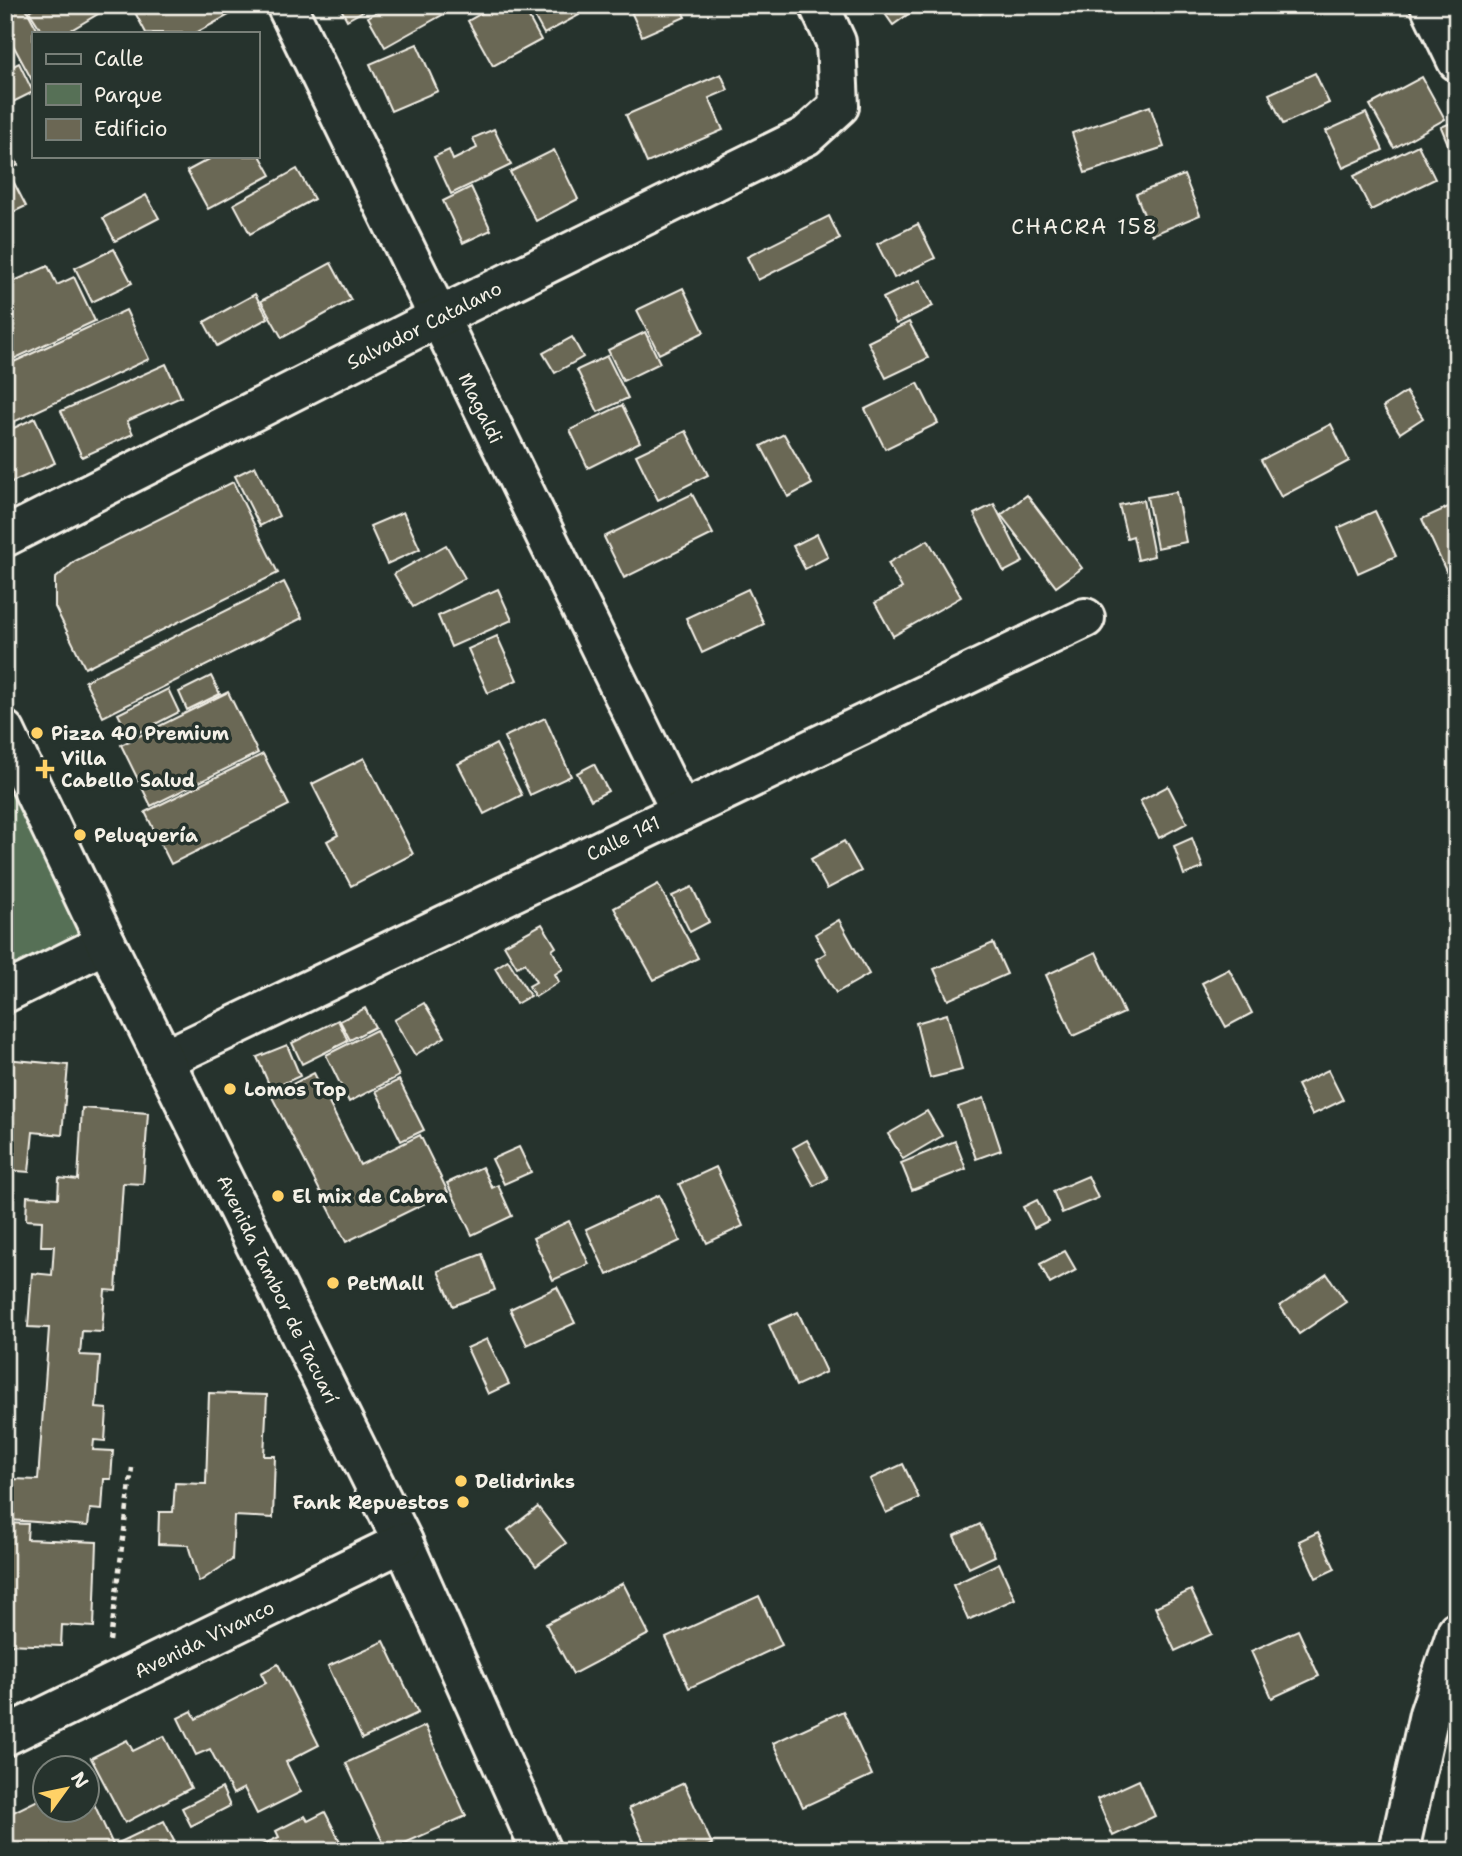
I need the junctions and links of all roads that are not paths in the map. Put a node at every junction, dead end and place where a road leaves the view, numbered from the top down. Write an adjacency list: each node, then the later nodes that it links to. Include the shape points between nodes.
1 (286, 5): 5 (street, Magaldi)
2 (819, 5): 5 (street, Salvador Catalano, via 836,42 839,106 806,135)
3 (1430, 5): 4 (street)
4 (1457, 61)
5 (436, 318): 6 (street, Salvador Catalano); 9 (street, Magaldi)
6 (5, 537)
7 (1085, 618): 9 (street, Calle 141)
8 (5, 732): 10 (street, Avenida Tambor de Tacuarí)
9 (680, 810): 12 (street, Calle 141)
10 (106, 943): 11 (street); 12 (street, Avenida Tambor de Tacuarí)
11 (5, 993)
12 (163, 1060): 13 (street, Avenida Tambor de Tacuarí)
13 (403, 1542): 15 (street, Avenida Vivanco); 16 (street, Avenida Tambor de Tacuarí)
14 (1457, 1631): 17 (street, via 1429,1714)
15 (5, 1736)
16 (541, 1851)
17 (1399, 1851)

